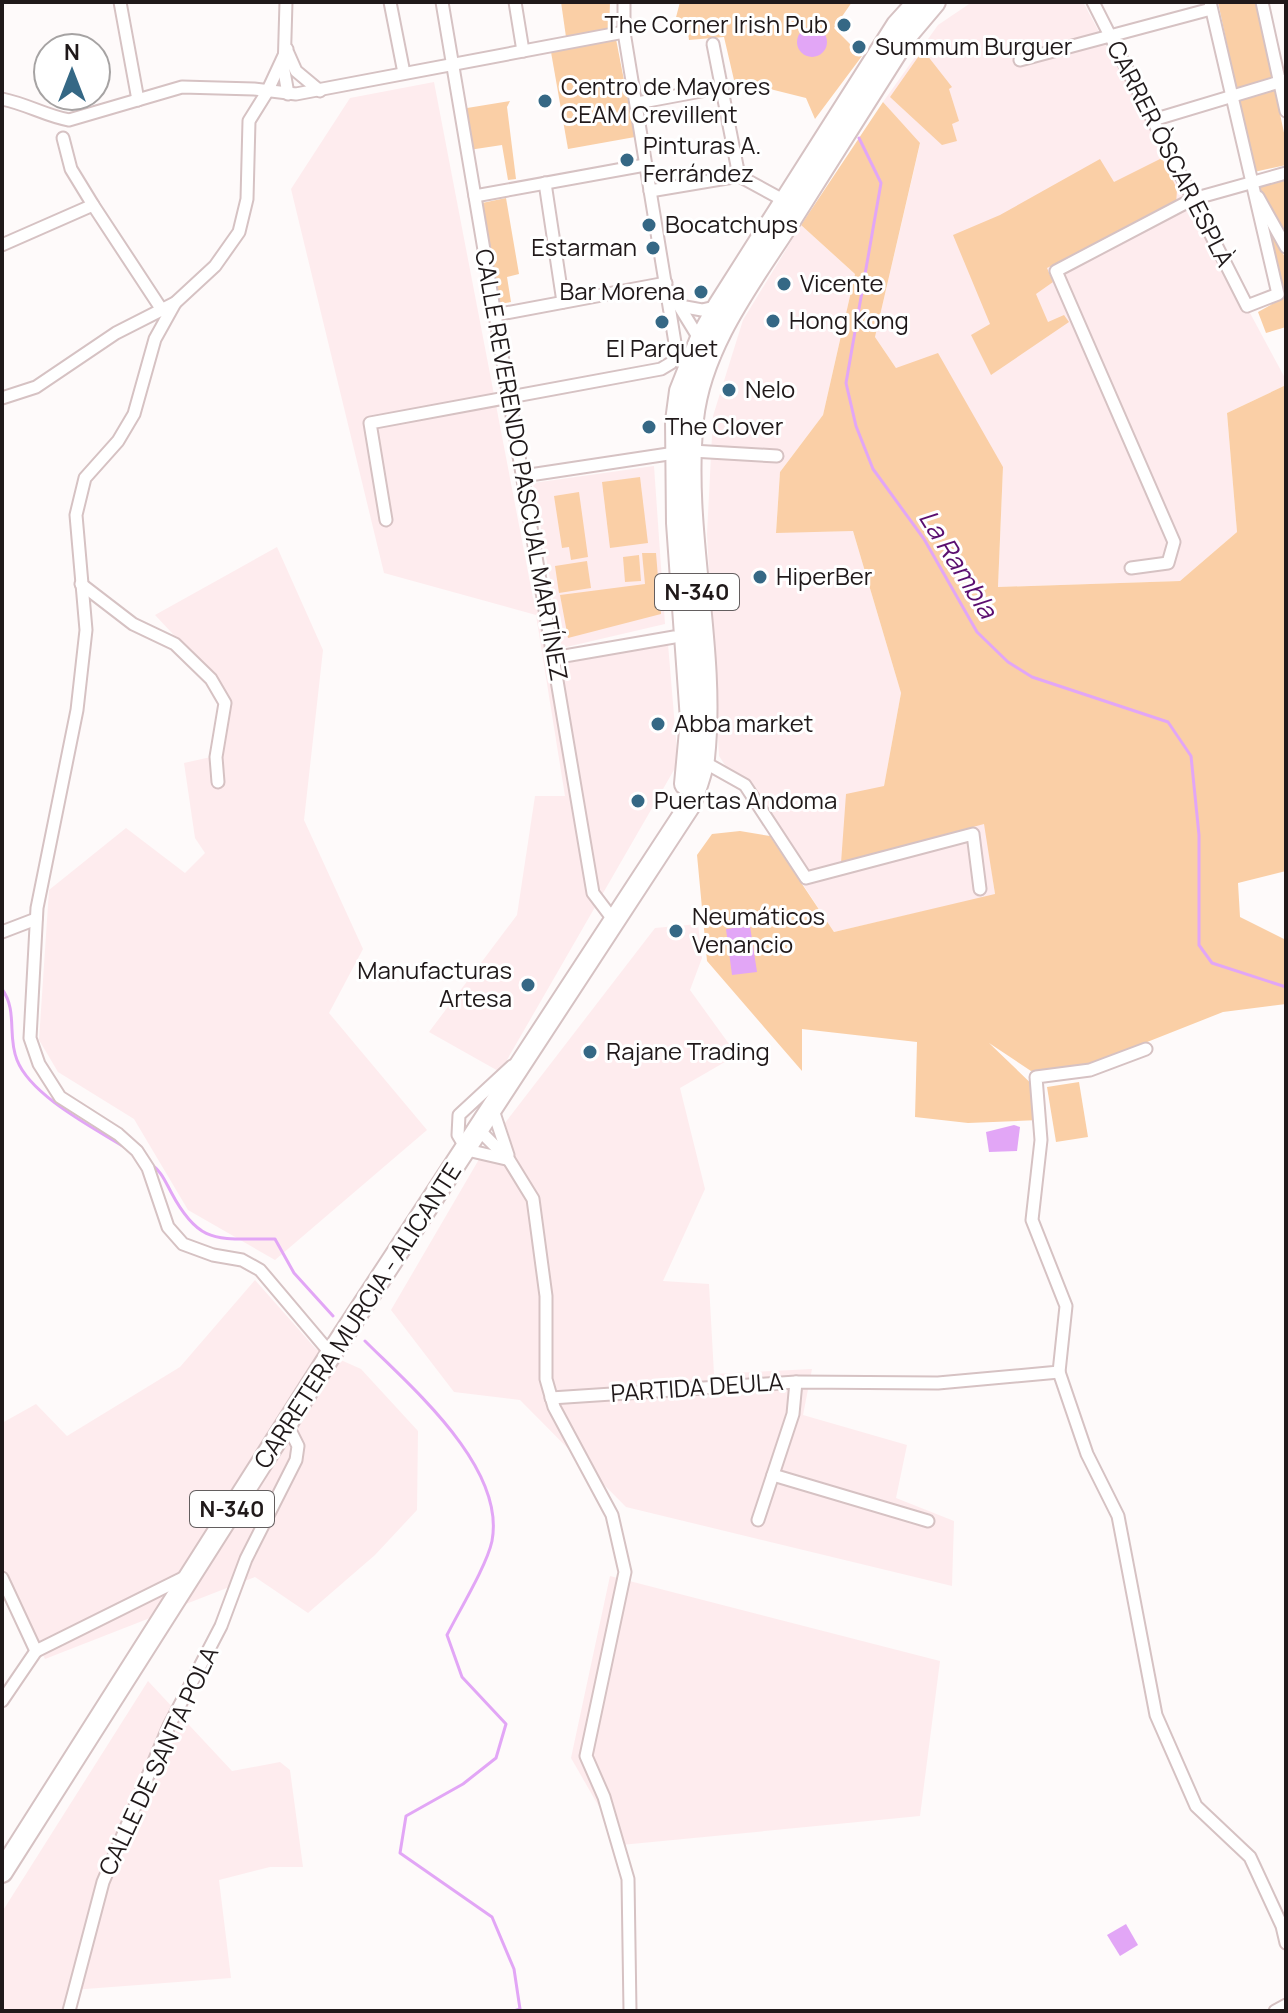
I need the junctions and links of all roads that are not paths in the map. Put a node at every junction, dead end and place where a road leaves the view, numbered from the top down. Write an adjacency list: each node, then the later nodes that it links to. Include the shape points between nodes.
1 (120, 2): 28 (street)
2 (286, 2): 15 (street)
3 (390, 2): 20 (street)
4 (442, 2): 18 (street, CALLE REVERENDO PASCUAL MARTÍNEZ)
5 (515, 2): 16 (street)
6 (626, 2): 12 (street)
7 (918, 2): 41 (highway, N-340, via 897,25)
8 (935, 2): 53 (highway, N-340, via 908,34)
9 (1093, 2): 13 (street, CARRER ÒSCAR ESPLÀ)
10 (1262, 2): 21 (street)
11 (1210, 6): 13 (street); 26 (street)
12 (624, 32): 16 (street); 29 (street)
13 (1110, 35): 17 (street); 31 (street, CARRER ÒSCAR ESPLÀ)
14 (713, 44): 22 (street)
15 (287, 49): 19 (street); 24 (street); 25 (street, via 284,71)
16 (523, 51): 18 (street)
17 (1020, 60)
18 (453, 63): 20 (street); 39 (street, CALLE REVERENDO PASCUAL MARTÍNEZ)
19 (296, 71): 23 (street); 25 (street)
20 (404, 73): 23 (street)
21 (1283, 81): 26 (street); 30 (street)
22 (723, 87): 29 (street); 35 (street)
23 (320, 91): 25 (street)
24 (267, 92): 25 (street); 28 (street, via 182,87); 47 (street, via 249,121 247,199 239,232 215,266)
25 (292, 94)
26 (1231, 97): 31 (street); 37 (street)
27 (2, 99): 28 (street, via 69,120)
28 (138, 100)
29 (637, 103): 33 (street)
30 (1286, 111)
31 (1153, 120): 40 (street, CARRER ÒSCAR ESPLÀ)
32 (63, 138): 42 (street, via 71,169)
33 (645, 165): 36 (street); 38 (street)
34 (1286, 173): 37 (street)
35 (739, 176): 38 (street); 41 (street)
36 (545, 183): 39 (street); 46 (street)
37 (1249, 183): 40 (street); 40 (street, CARRER ÒSCAR ESPLÀ, via 1278,294 1247,306); 44 (street)
38 (650, 191): 45 (street)
39 (475, 196): 51 (street, CALLE REVERENDO PASCUAL MARTÍNEZ)
40 (1193, 199): 62 (street, via 1056,271 1174,542 1168,563)
41 (785, 201): 48 (highway, N-340)
42 (93, 205): 43 (street); 50 (street)
43 (2, 245)
44 (1286, 247)
45 (666, 283): 46 (street); 49 (street); 52 (street)
46 (563, 302): 51 (street)
47 (175, 303): 50 (street); 63 (street, via 155,339 134,414 85,478 76,515)
48 (719, 305): 49 (street, via 702,310); 53 (highway, N-340)
49 (680, 306): 53 (street)
50 (162, 310): 56 (street, via 116,333 36,387)
51 (495, 315): 57 (street, CALLE REVERENDO PASCUAL MARTÍNEZ)
52 (674, 327): 53 (street, via 690,340); 54 (street)
53 (710, 336): 55 (highway, N-340)
54 (677, 354): 55 (street); 57 (street, via 661,369)
55 (689, 390): 58 (highway, N-340)
56 (2, 398)
57 (509, 398): 60 (street, CALLE REVERENDO PASCUAL MARTÍNEZ); 61 (street, via 370,423)
58 (683, 452): 59 (street); 60 (street); 64 (highway, N-340); 68 (highway, N-340, via 706,720)
59 (777, 456)
60 (523, 476): 67 (street, CALLE REVERENDO PASCUAL MARTÍNEZ)
61 (386, 520)
62 (1131, 568)
63 (81, 584): 69 (street, via 133,624 175,644 211,679 225,703 216,757); 72 (street, via 86,630 77,710)
64 (683, 615): 65 (street); 66 (highway, N-340)
65 (674, 637): 66 (street); 67 (street)
66 (686, 655): 70 (highway, N-340, via 689,760 682,804)
67 (553, 658): 73 (street, CALLE REVERENDO PASCUAL MARTÍNEZ, via 593,893)
68 (704, 762): 70 (highway, N-340, via 690,805); 71 (street, via 745,785 806,878 973,834)
69 (218, 782)
70 (664, 843): 73 (highway, CARRETERA MURCIA - ALICANTE / N-340)
71 (980, 889)
72 (36, 919): 74 (street); 81 (street, via 30,1038 60,1097 137,1151 168,1227 183,1244 260,1270)
73 (615, 922): 75 (highway, CARRETERA MURCIA - ALICANTE / N-340)
74 (2, 932)
75 (532, 1046): 77 (highway, CARRETERA MURCIA - ALICANTE / N-340); 79 (street, via 459,1115 458,1135)
76 (1146, 1049): 82 (street, via 1090,1070 1036,1077 1041,1140 1032,1220 1066,1306)
77 (492, 1107): 78 (highway, CARRETERA MURCIA - ALICANTE / N-340); 80 (street)
78 (479, 1130): 79 (highway, CARRETERA MURCIA - ALICANTE / N-340); 80 (street)
79 (467, 1150): 80 (street); 81 (highway, CARRETERA MURCIA - ALICANTE / N-340)
80 (509, 1160): 84 (street, via 533,1199 546,1296 546,1379)
81 (331, 1354): 85 (highway, CARRETERA MURCIA - ALICANTE / N-340)
82 (1059, 1372): 83 (street, via 938,1383); 94 (street, via 1087,1454 1118,1516 1156,1715 1196,1806 1250,1857)
83 (796, 1382): 84 (street, PARTIDA DEULA); 86 (street, PARTIDA DEULA, via 793,1414)
84 (551, 1398): 97 (street, via 612,1515 625,1572 586,1756 628,1879)
85 (287, 1424): 89 (highway, CARRETERA MURCIA - ALICANTE / N-340); 96 (street, CALLE DE SANTA POLA, via 298,1446 296,1460 169,1726 103,1882)
86 (773, 1475): 87 (street, PARTIDA DEULA); 88 (street)
87 (758, 1520)
88 (928, 1521)
89 (191, 1574): 91 (street); 93 (highway, CARRETERA MURCIA - ALICANTE / N-340)
90 (2, 1578): 91 (street)
91 (36, 1651): 92 (street)
92 (2, 1701)
93 (2, 1872)
94 (1286, 1943)
95 (1286, 2005): 98 (street)
96 (69, 2011)
97 (630, 2011)
98 (1275, 2011)

